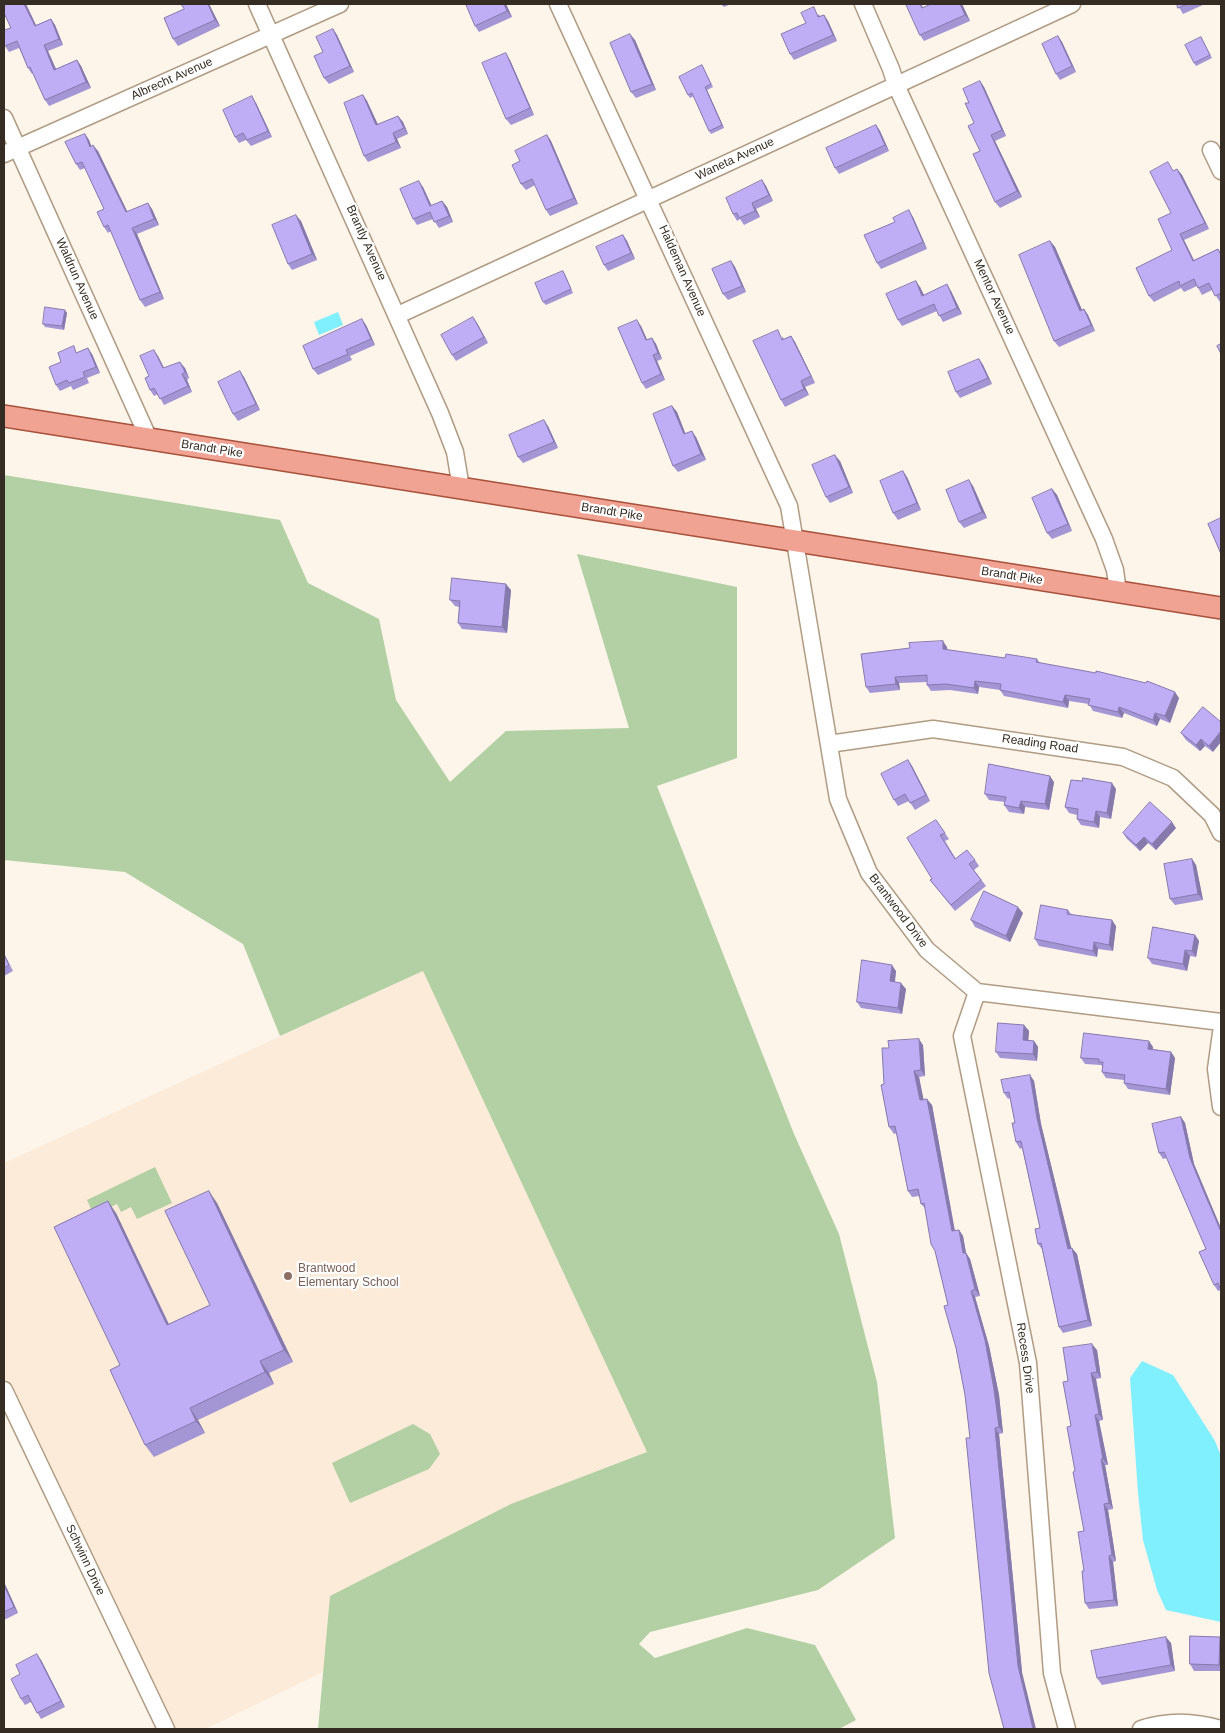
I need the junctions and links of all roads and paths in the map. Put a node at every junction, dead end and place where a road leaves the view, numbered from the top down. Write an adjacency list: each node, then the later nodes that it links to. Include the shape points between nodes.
1 (257, 4): 6 (street, Brantly Avenue)
2 (340, 4): 6 (street, Albrecht Avenue)
3 (558, 4): 12 (street, Haldeman Avenue)
4 (863, 4): 7 (street, Mentor Avenue)
5 (1072, 4): 7 (street, Waneta Avenue)
6 (272, 36): 10 (street, Albrecht Avenue); 13 (street, Brantly Avenue)
7 (896, 85): 12 (street, Waneta Avenue); 18 (street, Mentor Avenue, via 1104,539 1115,570)
8 (4, 118): 10 (street, Waldrun Avenue)
9 (1211, 150): 11 (street)
10 (10, 151): 15 (street, Waldrun Avenue)
11 (1221, 171)
12 (650, 199): 13 (street, Waneta Avenue); 17 (street, Haldeman Avenue, via 789,506)
13 (398, 315): 16 (street, Brantly Avenue, via 456,452)
14 (4, 416): 15 (main road, Brandt Pike)
15 (149, 439): 16 (main road, Brandt Pike)
16 (461, 488): 17 (main road, Brandt Pike)
17 (796, 541): 18 (main road, Brandt Pike); 20 (street, Brantwood Drive)
18 (1118, 592): 19 (main road, Brandt Pike)
19 (1221, 608)
20 (829, 744): 21 (street, Reading Road, via 932,729 1122,757 1173,778 1212,815); 22 (street, Brantwood Drive, via 838,799 869,873 927,950)
21 (1221, 833)
22 (977, 992): 23 (street); 28 (street, Recess Drive, via 962,1036 1028,1363 1052,1673)
23 (1221, 1022)
24 (1221, 1033): 25 (street, via 1216,1069)
25 (1221, 1107)
26 (4, 1390): 27 (street, Schwinn Drive)
27 (166, 1729)
28 (1067, 1729)
29 (1141, 1729): 30 (street, via 1157,1724 1198,1722)
30 (1221, 1729)

